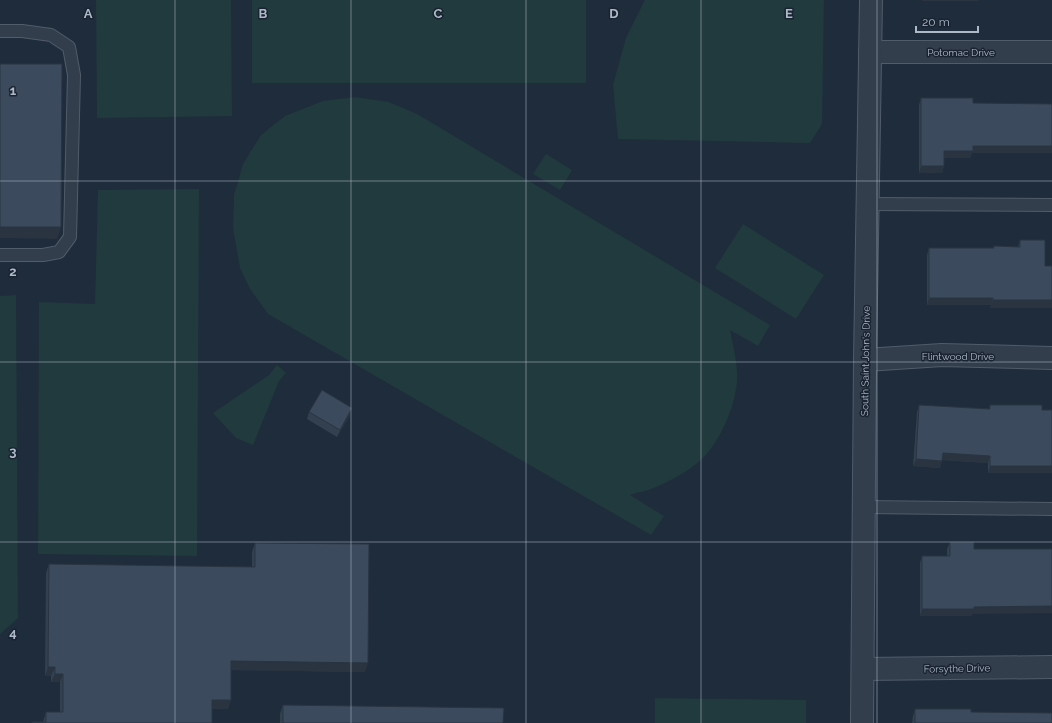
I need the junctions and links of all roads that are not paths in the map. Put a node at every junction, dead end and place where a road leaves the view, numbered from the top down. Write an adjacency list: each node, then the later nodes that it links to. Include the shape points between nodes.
1 (871, 0): 3 (street, South Saint John's Drive)
2 (0, 31): 7 (lane, via 51,35 69,47 74,75 70,237 59,252 43,256)
3 (870, 52): 4 (street, Potomac Drive); 5 (street, South Saint John's Drive)
4 (1052, 52)
5 (868, 204): 6 (lane); 9 (street, South Saint John's Drive)
6 (1052, 205)
7 (0, 255)
8 (1052, 358): 9 (street, Flintwood Drive, via 942,355)
9 (865, 360): 10 (street, South Saint John's Drive)
10 (864, 508): 11 (lane); 13 (street, South Saint John's Drive)
11 (1052, 509)
12 (1052, 667): 13 (street, Forsythe Drive)
13 (863, 669): 14 (street, South Saint John's Drive)
14 (862, 723)

